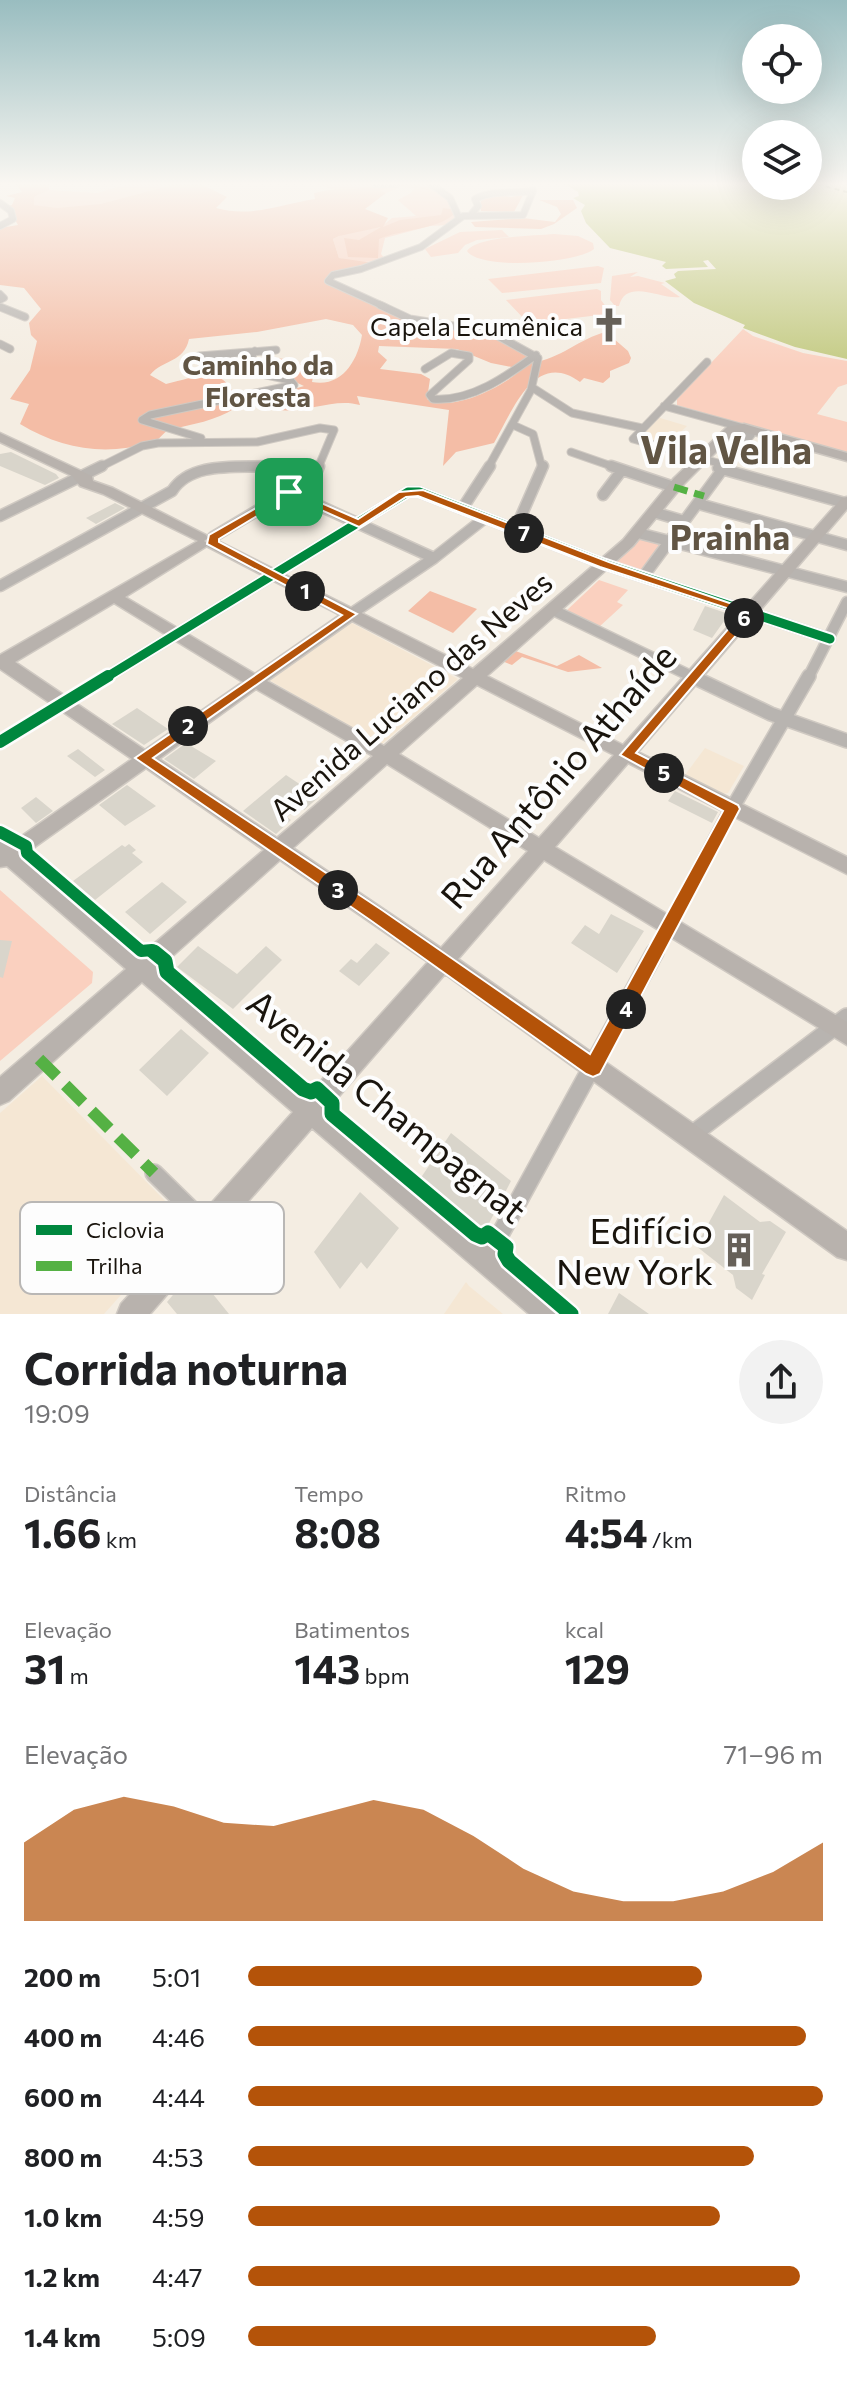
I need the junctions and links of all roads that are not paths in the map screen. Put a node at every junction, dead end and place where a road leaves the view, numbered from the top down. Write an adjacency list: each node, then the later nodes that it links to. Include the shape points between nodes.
1 (423, 245): 10 (street, via 335,274 328,282 408,319 488,331)
2 (0, 294): 3 (street)
3 (0, 300)
4 (0, 307): 5 (street)
5 (25, 317)
6 (0, 344): 7 (street)
7 (10, 349)
8 (276, 350): 9 (street)
9 (255, 351): 11 (street); 20 (street, via 243,370 294,385 142,420)
10 (536, 355): 13 (street, via 498,379 442,401 430,395 470,357 450,352); 14 (street, via 540,362)
11 (199, 356)
12 (707, 362): 15 (street)
13 (425, 369)
14 (533, 388): 16 (street); 17 (street, via 567,412)
15 (664, 406): 17 (street); 18 (street)
16 (513, 425): 34 (street); 40 (street, via 533,434 543,466)
17 (642, 428): 23 (street, via 633,439)
18 (738, 429): 22 (main road); 23 (main road, Avenida Luciano das Neves); 25 (street)
19 (0, 437): 27 (main road)
20 (210, 442): 27 (street, via 148,445); 29 (street, via 275,441 331,428 320,470)
21 (571, 452): 26 (street)
22 (847, 457)
23 (698, 462): 25 (street); 28 (main road, Avenida Luciano das Neves)
24 (270, 466): 33 (street, via 185,474 175,489)
25 (724, 467): 31 (street); 32 (street)
26 (622, 470): 28 (street); 30 (street)
27 (78, 476): 33 (main road); 36 (street)
28 (674, 487): 35 (main road, Avenida Luciano das Neves)
29 (289, 492): 39 (street); 43 (street)
30 (603, 495)
31 (846, 502): 42 (main road, Rua Antônio Athaíde)
32 (699, 504): 38 (street); 42 (street)
33 (142, 508): 43 (main road); 51 (street)
34 (462, 509): 37 (street); 39 (street, via 413,491)
35 (653, 512): 38 (street); 41 (main road, Avenida Luciano das Neves)
36 (0, 516)
37 (485, 518): 40 (street); 46 (street)
38 (684, 521): 44 (street)
39 (359, 524): 46 (street); 49 (street)
40 (515, 530): 47 (street)
41 (638, 533): 44 (street); 47 (main road, Avenida Luciano das Neves)
42 (816, 536): 45 (street); 48 (main road, Rua Antônio Athaíde)
43 (207, 541): 49 (main road); 53 (main road)
44 (669, 541): 48 (street); 50 (street)
45 (847, 545)
46 (434, 558): 57 (street)
47 (604, 564): 50 (street); 55 (main road, Avenida Luciano das Neves)
48 (786, 571): 52 (street); 56 (main road, Rua Antônio Athaíde)
49 (274, 575): 57 (main road); 58 (street)
50 (643, 577): 56 (street)
51 (0, 586)
52 (847, 587)
53 (113, 596): 58 (main road); 60 (main road)
54 (847, 602): 59 (street)
55 (553, 610): 61 (main road, Avenida Luciano das Neves); 62 (street)
56 (750, 612): 59 (street); 62 (main road, Rua Antônio Athaíde)
57 (351, 614): 61 (main road); 63 (main road)
58 (176, 635): 63 (main road); 64 (street)
59 (830, 639): 65 (street)
60 (1, 662): 64 (main road)
61 (475, 676): 68 (main road, Avenida Luciano das Neves); 69 (main road)
62 (692, 677): 65 (street); 69 (main road, Rua Antônio Athaíde)
63 (253, 680): 68 (main road); 70 (main road)
64 (63, 703): 67 (street); 70 (main road)
65 (784, 719): 66 (street); 71 (street)
66 (847, 741)
67 (0, 742)
68 (386, 755): 72 (main road); 73 (main road, Avenida Luciano das Neves)
69 (627, 755): 71 (main road); 72 (main road, Rua Antônio Athaíde)
70 (142, 758): 73 (main road); 74 (main road)
71 (732, 809): 75 (main road); 76 (street)
72 (539, 849): 76 (main road); 77 (main road, Rua Antônio Athaíde)
73 (277, 851): 77 (main road); 78 (main road, Avenida Luciano das Neves)
74 (3, 855): 78 (main road, Avenida Champagnat)
75 (847, 866)
76 (669, 927): 79 (main road); 80 (street)
77 (442, 960): 80 (main road); 82 (main road, Rua Antônio Athaíde)
78 (141, 970): 81 (main road, Avenida Luciano das Neves); 82 (main road, Avenida Champagnat)
79 (843, 1026): 83 (street)
80 (593, 1067): 83 (main road); 88 (street, via 497,1240)
81 (0, 1093)
82 (310, 1112): 86 (main road, Rua Antônio Athaíde); 88 (main road, Avenida Champagnat)
83 (689, 1137): 87 (main road)
84 (154, 1173): 85 (street)
85 (184, 1202)
86 (230, 1202)
87 (847, 1247)
88 (497, 1267): 91 (main road, Avenida Champagnat)
89 (149, 1294): 90 (main road, Rua Antônio Athaíde)
90 (131, 1314)
91 (551, 1314)

